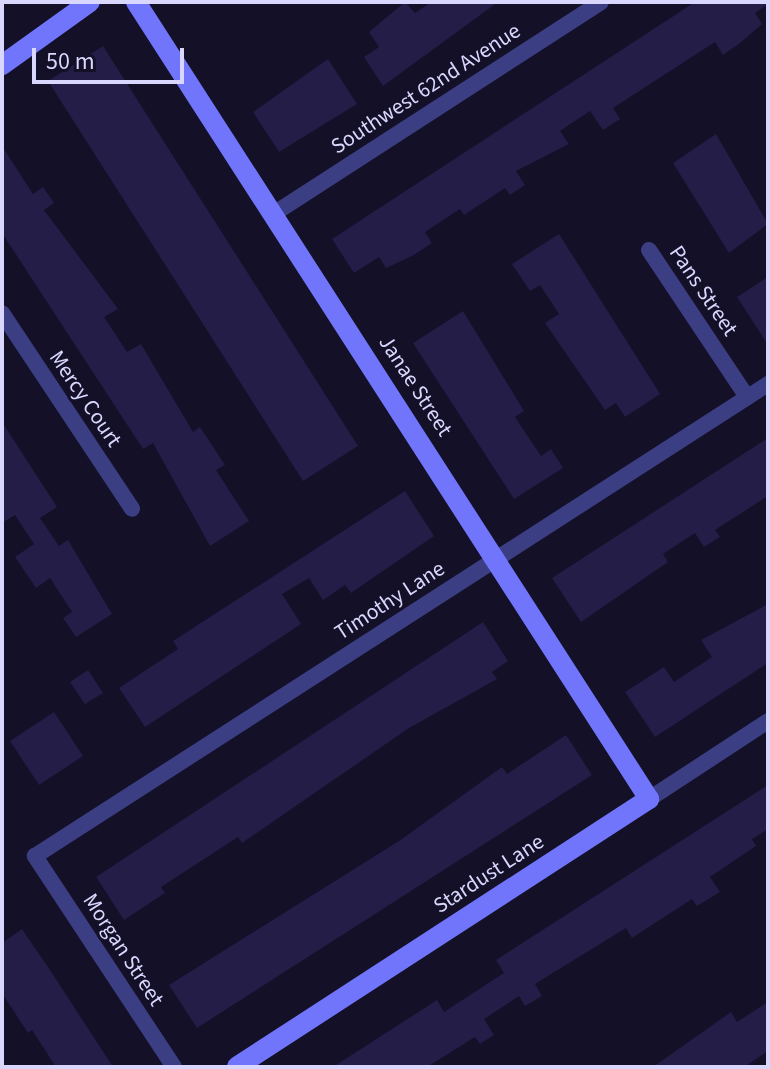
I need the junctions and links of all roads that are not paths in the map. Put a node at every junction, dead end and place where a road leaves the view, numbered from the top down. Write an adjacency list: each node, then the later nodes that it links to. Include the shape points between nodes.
1 (90, 2): 4 (street)
2 (136, 2): 5 (street, Janae Street)
3 (601, 2): 5 (street, Southwest 62nd Avenue)
4 (2, 65)
5 (275, 213): 11 (street, Janae Street)
6 (649, 250): 9 (street, Pans Street)
7 (2, 313): 10 (street, Mercy Court)
8 (768, 384): 9 (street, Timothy Lane)
9 (747, 397): 11 (street, Timothy Lane)
10 (132, 509)
11 (497, 558): 13 (street, Janae Street); 14 (street, Timothy Lane)
12 (768, 721): 13 (street, Stardust Lane)
13 (649, 799): 16 (street, Stardust Lane)
14 (35, 856): 15 (street, Morgan Street)
15 (174, 1067)
16 (237, 1067)

